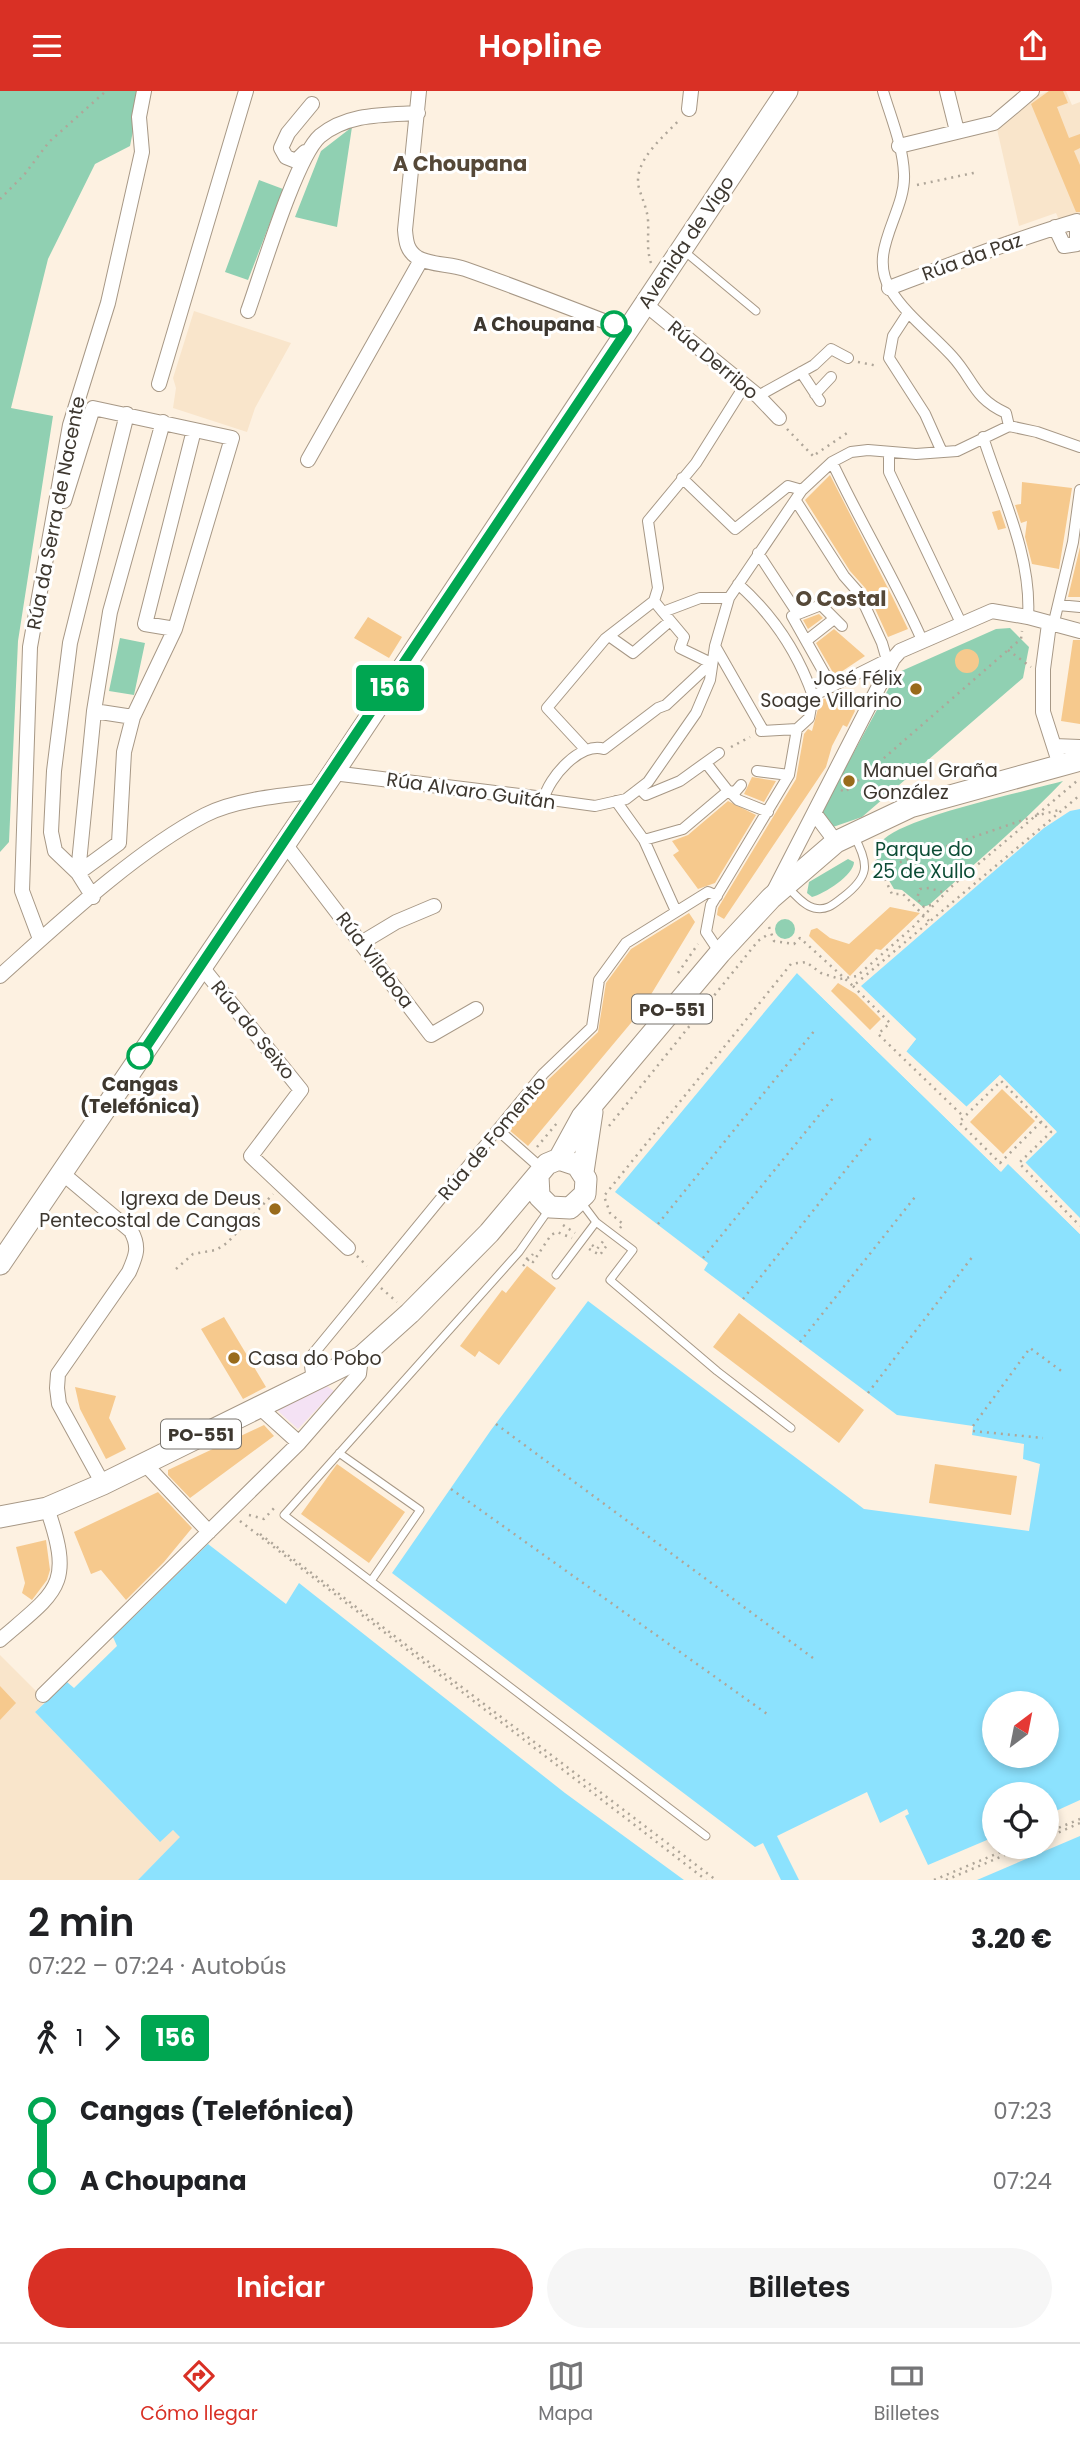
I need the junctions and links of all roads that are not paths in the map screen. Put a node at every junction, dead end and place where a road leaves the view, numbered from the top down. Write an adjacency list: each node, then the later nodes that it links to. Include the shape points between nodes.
1 (145, 91): 48 (street, Rúa da Serra de Nacente, via 139,117 142,152 108,303 70,425)
2 (246, 91): 28 (street)
3 (419, 91): 11 (street)
4 (691, 91): 10 (street)
5 (787, 91): 17 (main road, Avenida de Vigo)
6 (883, 91): 13 (street)
7 (947, 91): 12 (street)
8 (1032, 91): 12 (street, via 1003,118)
9 (312, 104): 14 (street, via 281,148 286,157 296,161)
10 (689, 109)
11 (418, 113): 14 (street, via 363,116 320,137); 18 (street, via 405,230 406,245)
12 (957, 131): 13 (street)
13 (899, 146): 19 (street, via 903,188 883,254)
14 (309, 149): 21 (street)
15 (1079, 220): 16 (street, Rúa da Paz); 16 (street, Rúa da Paz, via 1077,244 1064,246)
16 (1055, 227): 19 (street, Rúa da Paz)
17 (682, 249): 20 (main road, Avenida de Vigo); 22 (lane)
18 (421, 260): 24 (street, via 453,265); 40 (street)
19 (889, 288): 23 (street)
20 (645, 304): 24 (main road, Avenida de Vigo); 29 (street, Rúa Derribo)
21 (247, 311)
22 (756, 311)
23 (908, 313): 34 (street, via 952,356 981,398 1006,413); 39 (street, via 890,345 891,359 925,414)
24 (627, 330): 79 (main road, Avenida de Vigo)
25 (848, 358): 26 (street, via 831,349)
26 (801, 372): 27 (street, via 818,398); 30 (street)
27 (831, 377)
28 (159, 384)
29 (745, 385): 30 (street, Rúa Derribo); 42 (street)
30 (758, 396): 32 (street, Rúa Derribo)
31 (127, 414): 33 (street); 48 (street, via 93,408); 92 (street, via 77,606 59,722 51,832 55,851)
32 (779, 418)
33 (163, 422): 35 (street); 70 (street, via 110,612)
34 (1009, 426): 36 (street); 37 (street)
35 (194, 429): 60 (street, via 145,624); 60 (street, via 232,438)
36 (982, 437): 39 (street, via 957,451); 56 (street, via 1024,565 1030,589)
37 (1080, 447)
38 (889, 452): 39 (street); 41 (street, via 851,452); 58 (street, via 889,472)
39 (942, 453)
40 (307, 460)
41 (828, 465): 43 (street); 63 (street, via 904,598)
42 (682, 478): 43 (street, via 736,529 788,486); 51 (street, via 648,521 658,588)
43 (802, 490): 45 (street)
44 (1080, 490): 46 (street)
45 (796, 502): 47 (street); 67 (street, via 859,593)
46 (1076, 543): 52 (street)
47 (758, 552): 49 (street); 54 (street)
48 (45, 562): 98 (street, Rúa da Serra de Nacente, via 30,647 22,891)
49 (738, 584): 50 (street); 57 (street, via 763,606)
50 (729, 599): 55 (street, via 700,598); 65 (street)
51 (654, 601): 55 (street); 62 (street)
52 (1058, 605): 53 (street); 59 (street)
53 (1080, 607)
54 (797, 612): 57 (street); 64 (street, via 792,616); 64 (street, via 821,605 838,622)
55 (667, 616): 62 (street, via 632,653); 66 (street, via 684,637 680,648)
56 (1028, 617): 58 (street, via 992,611); 59 (street)
57 (772, 621): 69 (street, via 802,666)
58 (961, 623): 63 (street)
59 (1051, 625): 61 (street); 77 (street, via 1043,669 1043,712)
60 (175, 629): 71 (street)
61 (1080, 631)
62 (609, 636): 74 (street, via 547,708)
63 (922, 640): 67 (street)
64 (806, 641): 68 (street)
65 (715, 646): 66 (street); 72 (street, via 762,730)
66 (711, 663): 74 (street, via 614,744); 82 (street, via 712,673 696,713)
67 (887, 664): 68 (street); 88 (street)
68 (832, 687): 69 (street)
69 (814, 696): 72 (street, via 809,718)
70 (94, 711): 71 (street); 92 (street)
71 (133, 717): 92 (street, via 124,752 119,843)
72 (797, 729): 80 (street)
73 (1080, 747): 77 (street)
74 (585, 749): 85 (street, via 547,787)
75 (719, 753): 76 (street)
76 (706, 763): 82 (street, via 657,791 646,795); 84 (street)
77 (1070, 768): 89 (main road, PO-551, via 910,807)
78 (757, 771): 80 (street)
79 (333, 773): 83 (main road, Avenida de Vigo); 85 (street, Rúa Alvaro Guitán)
80 (789, 775): 87 (street)
81 (741, 785): 84 (street, via 735,792)
82 (640, 790): 86 (street)
83 (320, 791): 91 (main road, Avenida de Vigo); 95 (street, via 207,814 146,854)
84 (729, 791): 87 (street, via 738,800); 90 (street, via 683,829)
85 (544, 799): 86 (street, Rúa Alvaro Guitán, via 580,806)
86 (612, 802): 90 (street)
87 (768, 812): 94 (street)
88 (815, 814): 89 (street); 93 (street)
89 (844, 837): 93 (main road, PO-551); 93 (lane, via 865,864 860,885 829,908 818,909)
90 (644, 840): 97 (street)
91 (285, 844): 99 (street, Rúa Vilaboa); 101 (main road, Avenida de Vigo)
92 (78, 873): 95 (street)
93 (778, 892): 100 (main road, PO-551)
94 (717, 896): 97 (street, Rúa de Fomento, via 708,892); 100 (street, via 706,932)
95 (93, 897): 98 (street)
96 (434, 906): 99 (street)
97 (675, 909): 105 (street, Rúa de Fomento, via 626,943 599,980 592,1027 543,1074)
98 (40, 939): 102 (street)
99 (361, 943): 103 (street, Rúa Vilaboa, via 431,1035)
100 (720, 953): 104 (main road, PO-551)
101 (201, 966): 108 (main road, Avenida de Vigo); 113 (street, Rúa do Seixo, via 301,1090 251,1156)
102 (0, 975)
103 (477, 1009)
104 (593, 1106): 106 (main road, PO-551); 107 (main road)
105 (498, 1131): 106 (street); 117 (street, Rúa de Fomento, via 309,1359)
106 (546, 1168): 107 (main road, via 568,1160); 110 (main road, via 539,1196); 112 (main road, PO-551)
107 (583, 1172): 109 (main road)
108 (62, 1173): 114 (main road, Avenida de Vigo); 123 (street, via 131,1231 137,1242 129,1272 58,1374 59,1404)
109 (593, 1199): 110 (main road, PO-551); 111 (lane)
110 (550, 1216): 112 (main road, PO-551, via 531,1206); 121 (lane)
111 (596, 1222): 115 (lane); 119 (lane, via 633,1250 610,1280)
112 (489, 1233): 116 (main road, PO-551)
113 (348, 1248)
114 (0, 1264)
115 (556, 1275)
116 (361, 1357): 117 (main road, PO-551); 120 (street, via 359,1374)
117 (312, 1380): 118 (main road, PO-551)
118 (257, 1405): 120 (street); 122 (main road, PO-551)
119 (791, 1428)
120 (299, 1443): 126 (street)
121 (339, 1453): 127 (lane, via 420,1510); 127 (lane, via 284,1515)
122 (144, 1463): 123 (main road, PO-551); 126 (street)
123 (103, 1483): 124 (main road, PO-551)
124 (47, 1509): 125 (main road, PO-551); 128 (street, via 60,1545 56,1589)
125 (0, 1517)
126 (209, 1532): 129 (street)
127 (371, 1581): 130 (lane)
128 (0, 1640)
129 (43, 1695)
130 (706, 1836)

